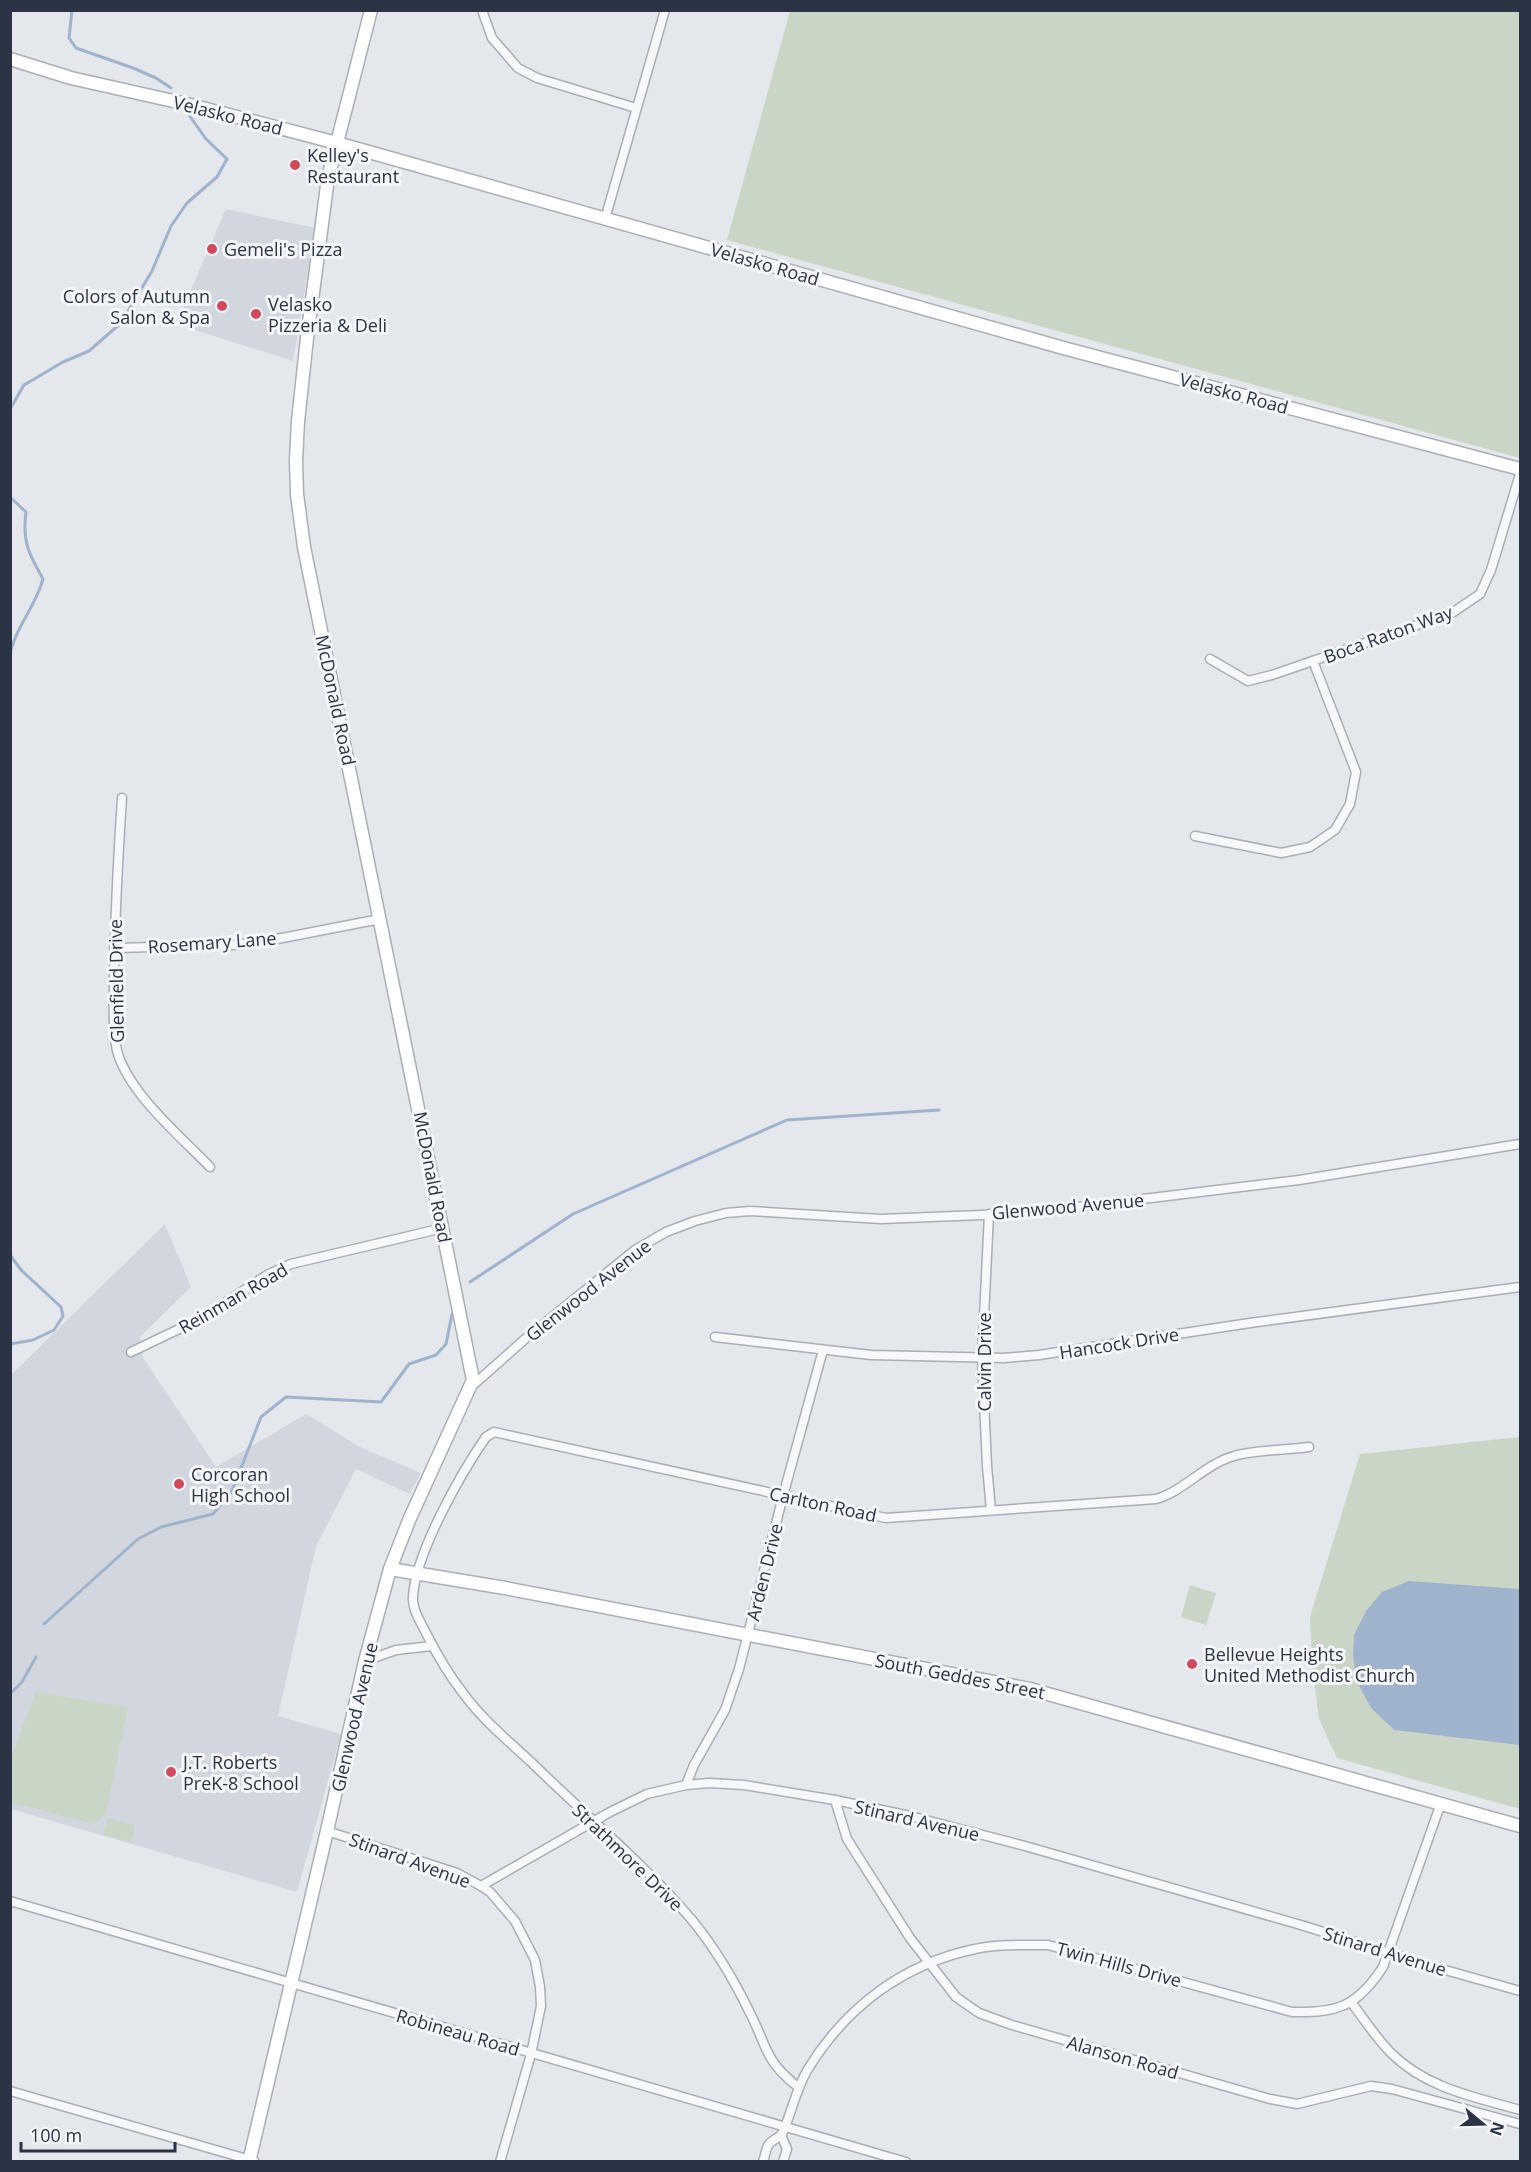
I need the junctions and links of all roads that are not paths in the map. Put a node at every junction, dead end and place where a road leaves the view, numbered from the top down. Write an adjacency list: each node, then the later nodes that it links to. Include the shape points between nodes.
1 (371, 10): 6 (street, McDonald Road)
2 (482, 10): 5 (street, via 492,39 518,68 537,78)
3 (665, 10): 5 (street)
4 (10, 59): 6 (street, Velasko Road)
5 (636, 108): 7 (street)
6 (337, 143): 7 (street, Velasko Road); 14 (street, McDonald Road, via 328,178 307,338 298,421 297,494 304,547)
7 (605, 219): 8 (street, Velasko Road, via 1067,349)
8 (1521, 469)
9 (1521, 474): 11 (street, Boca Raton Way, via 1480,594 1452,613)
10 (1210, 658): 11 (street, Boca Raton Way, via 1248,681)
11 (1313, 661): 13 (street, via 1356,772 1350,804 1335,830 1310,848 1281,853)
12 (122, 798): 15 (street, Glenfield Drive)
13 (1195, 836)
14 (380, 919): 15 (street, Rosemary Lane, via 234,945); 19 (street, McDonald Road)
15 (114, 948): 17 (street, Glenfield Drive, via 113,1011 118,1054 142,1097)
16 (1521, 1144): 18 (street, Glenwood Avenue, via 1299,1180)
17 (210, 1167)
18 (989, 1214): 24 (street, Calvin Drive); 25 (street, Glenwood Avenue, via 880,1219 750,1210 695,1221 635,1250)
19 (443, 1228): 23 (street, Reinman Road, via 291,1264 267,1275 202,1318); 25 (street, McDonald Road, via 471,1365)
20 (1521, 1287): 24 (street, Hancock Drive, via 1040,1355)
21 (715, 1337): 22 (street, Hancock Drive)
22 (823, 1350): 24 (street, Hancock Drive); 27 (street, Arden Drive)
23 (130, 1352)
24 (982, 1358): 28 (street, Calvin Drive)
25 (471, 1387): 29 (street, Glenwood Avenue)
26 (1309, 1447): 28 (street, Carlton Road, via 1234,1456 1209,1467 1167,1496)
27 (783, 1496): 28 (street, Carlton Road, via 886,1518); 30 (street, Carlton Road, via 494,1432 479,1447 453,1494); 31 (street, Arden Drive)
28 (992, 1510)
29 (390, 1569): 30 (street, South Geddes Street); 33 (street, Glenwood Avenue)
30 (417, 1573): 31 (street, South Geddes Street); 32 (street, Strathmore Drive, via 413,1599)
31 (747, 1635): 34 (street, Arden Drive, via 725,1710); 36 (street, South Geddes Street, via 1030,1689)
32 (432, 1646): 33 (street, via 396,1650); 37 (street, Strathmore Drive, via 464,1695)
33 (365, 1661): 39 (street, Glenwood Avenue)
34 (686, 1785): 35 (street, Stinard Avenue, via 744,1785); 37 (street, Stinard Avenue, via 647,1794)
35 (835, 1800): 42 (street, Stinard Avenue, via 1025,1846); 43 (street, Alanson Road, via 847,1839)
36 (1441, 1803): 38 (street, South Geddes Street); 42 (street, Twin Hills Drive)
37 (592, 1822): 40 (street, Stinard Avenue); 48 (street, Strathmore Drive, via 644,1869 714,1948 751,2014 769,2057)
38 (1521, 1826)
39 (327, 1831): 40 (street, Stinard Avenue, via 457,1873); 44 (street, Glenwood Avenue)
40 (481, 1886): 47 (street, via 515,1921 535,1960 541,2006)
41 (10, 1901): 44 (street, Robineau Road)
42 (1389, 1952): 45 (street, Stinard Avenue); 46 (street, Twin Hills Drive, via 1374,1981)
43 (929, 1962): 46 (street, Twin Hills Drive, via 975,1949 1048,1945 1292,2012 1334,2010); 48 (street, Twin Hills Drive, via 885,1985 855,2010); 51 (street, Alanson Road, via 956,1998 979,2013 1270,2099 1305,2103 1371,2086)
44 (290, 1983): 47 (street, Robineau Road); 54 (street, Glenwood Avenue)
45 (1521, 1990)
46 (1351, 2002): 50 (street, via 1384,2046 1422,2078 1453,2092)
47 (531, 2054): 52 (street, Robineau Road); 55 (street)
48 (798, 2087): 52 (street, Twin Hills Drive)
49 (10, 2091): 54 (street)
50 (1521, 2110)
51 (1521, 2124)
52 (785, 2125): 53 (street); 58 (street, Robineau Road)
53 (782, 2135): 56 (street, via 769,2145); 57 (street, via 787,2149)
54 (251, 2161)
55 (500, 2162)
56 (764, 2162)
57 (783, 2162)
58 (906, 2162)

